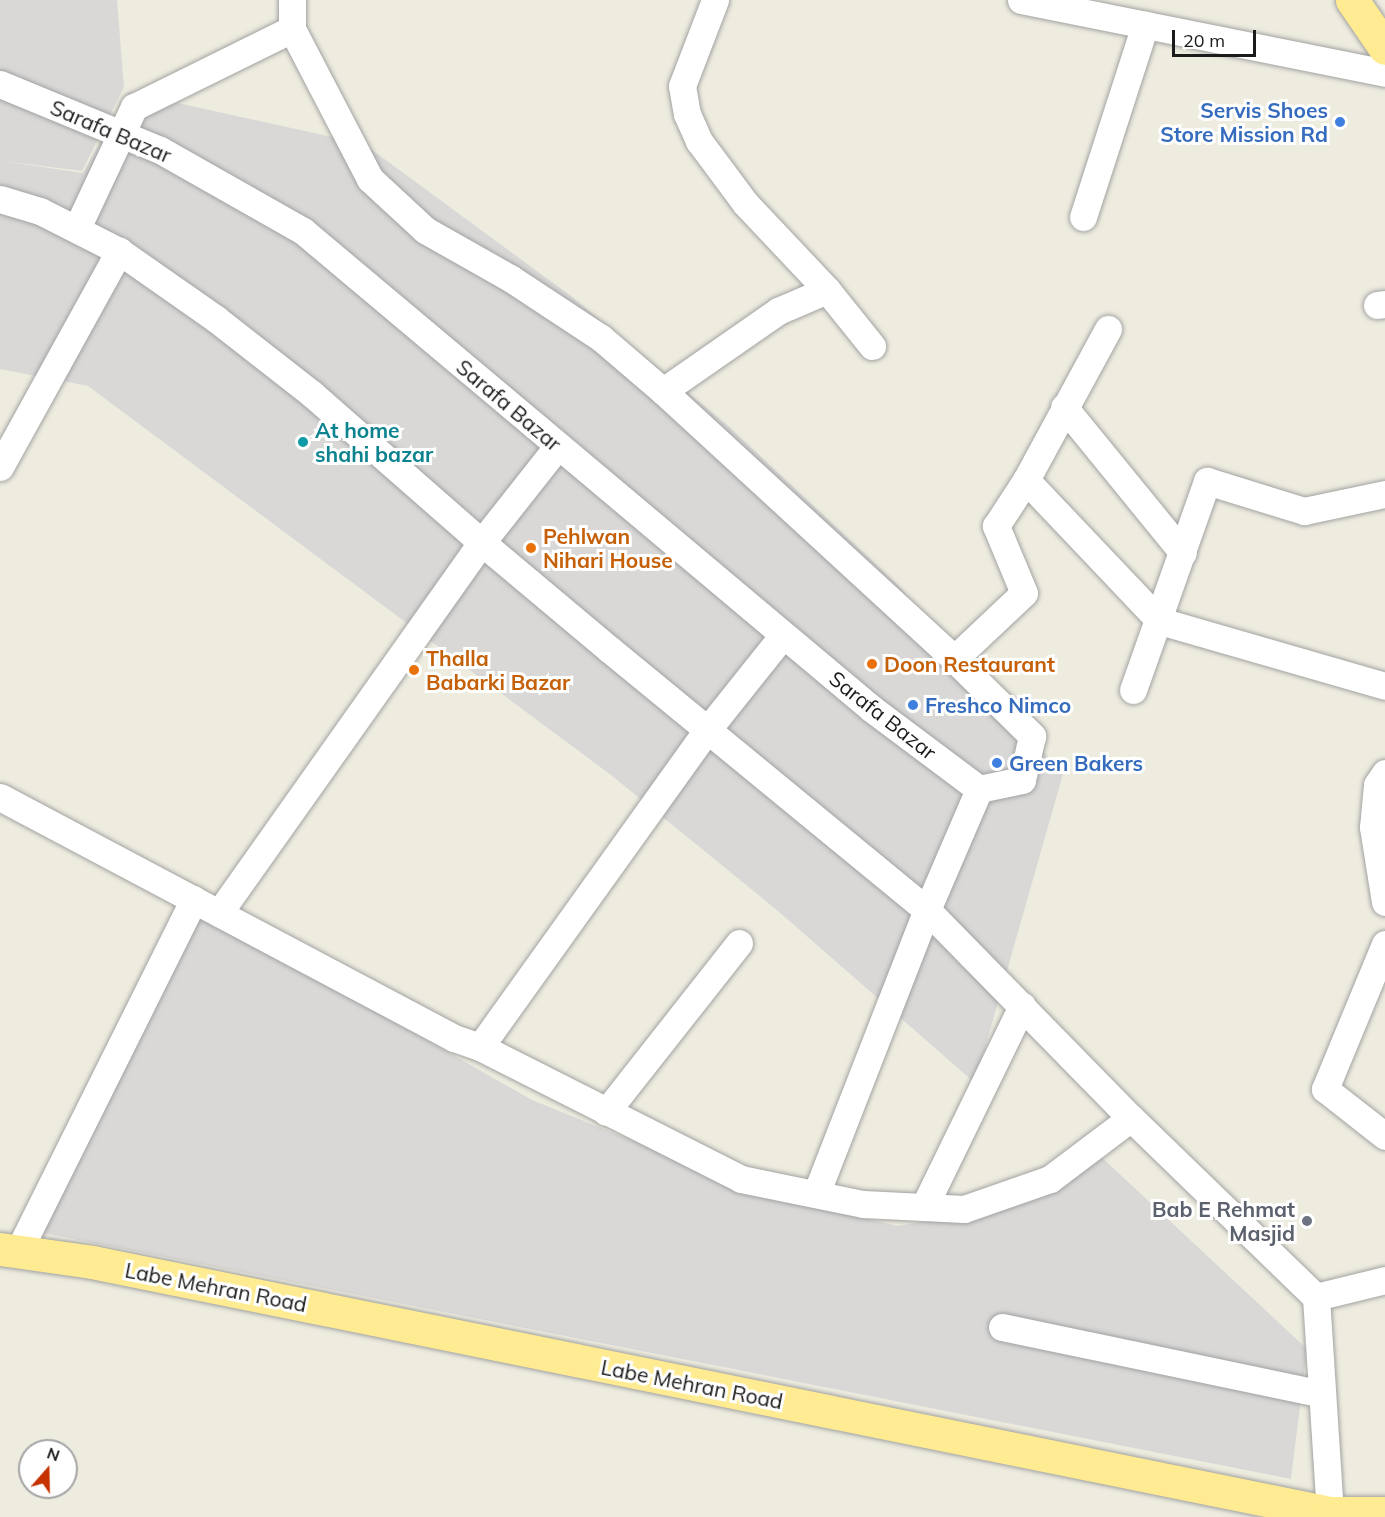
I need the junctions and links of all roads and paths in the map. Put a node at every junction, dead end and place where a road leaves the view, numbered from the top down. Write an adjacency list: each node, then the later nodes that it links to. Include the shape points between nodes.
1 (292, 0): 6 (street)
2 (715, 0): 15 (street, via 682,86 687,114 699,141 745,203)
3 (1021, 0): 5 (street)
4 (1352, 0): 7 (main road)
5 (1145, 25): 8 (street); 12 (street)
6 (292, 29): 10 (street, via 134,107); 18 (street, via 370,179 425,230 510,278 592,332)
7 (1385, 48)
8 (1385, 73)
9 (0, 84): 10 (street, Sarafa Bazar)
10 (120, 134): 13 (street); 20 (street, Sarafa Bazar, via 160,150 303,231)
11 (0, 199): 13 (street)
12 (1083, 217)
13 (77, 228): 14 (street)
14 (119, 251): 21 (street); 24 (street, via 216,319 312,394)
15 (827, 290): 17 (street); 18 (street, via 778,311)
16 (1108, 329): 19 (street)
17 (872, 346)
18 (663, 391): 28 (street)
19 (1064, 407): 22 (street); 25 (street)
20 (557, 447): 24 (street); 27 (street, Sarafa Bazar)
21 (0, 466)
22 (1026, 480): 26 (street); 28 (street, via 996,526 1024,593)
23 (1385, 494): 25 (street, via 1304,511 1208,481)
24 (482, 542): 31 (street); 38 (street)
25 (1183, 553): 26 (street)
26 (1160, 621): 29 (street); 30 (street)
27 (783, 635): 31 (street); 33 (street, Sarafa Bazar, via 872,710)
28 (954, 659): 33 (street, via 1032,736 1022,780)
29 (1385, 686)
30 (1133, 690)
31 (708, 729): 37 (street); 42 (street)
32 (1381, 779): 36 (street, via 1373,827)
33 (979, 789): 37 (street)
34 (0, 797): 35 (street)
35 (194, 899): 38 (street); 48 (street)
36 (1385, 902)
37 (927, 910): 41 (street); 46 (street)
38 (219, 913): 42 (street, via 454,1038)
39 (739, 943): 43 (street)
40 (1385, 944): 45 (street, via 1325,1089)
41 (1022, 1006): 44 (street); 47 (street)
42 (480, 1047): 43 (street)
43 (606, 1112): 46 (street, via 741,1179)
44 (1131, 1118): 47 (street, via 1050,1179 964,1209); 50 (street)
45 (1385, 1136)
46 (816, 1194): 47 (street, via 863,1204)
47 (924, 1207)
48 (9, 1251): 53 (main road, Labe Mehran Road, via 92,1262)
49 (1385, 1280): 50 (street)
50 (1316, 1297): 52 (street)
51 (1002, 1327): 52 (street)
52 (1322, 1394): 53 (street)
53 (1330, 1513): 54 (main road, Labe Mehran Road)
54 (1385, 1513)

